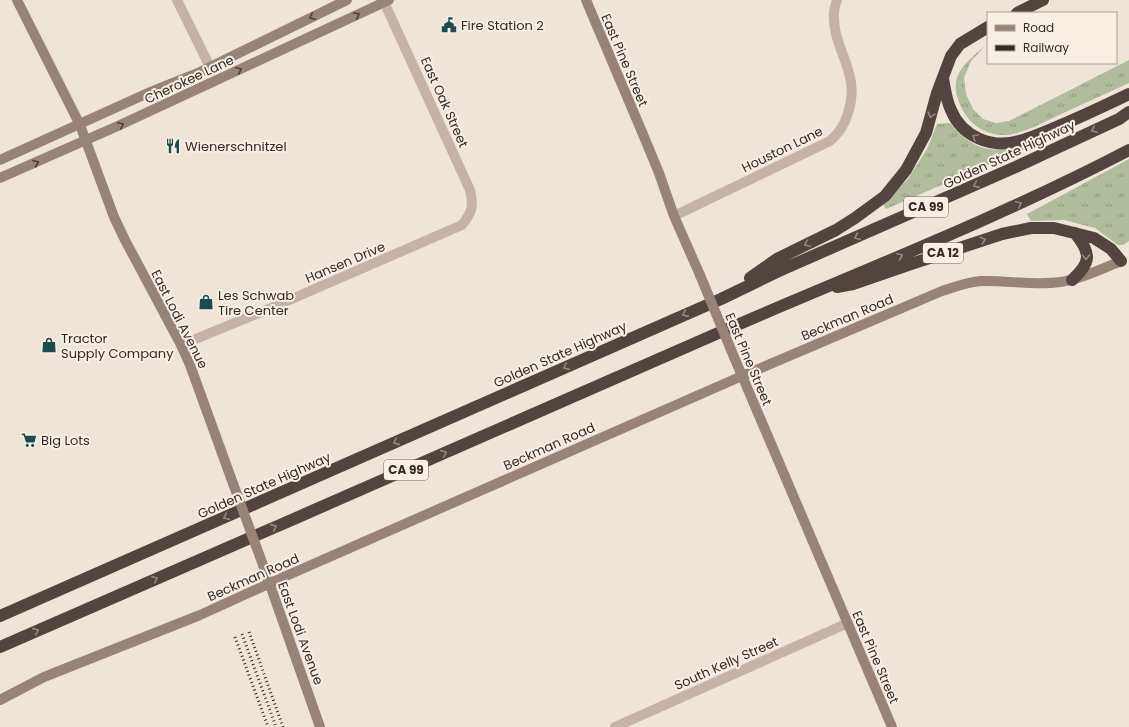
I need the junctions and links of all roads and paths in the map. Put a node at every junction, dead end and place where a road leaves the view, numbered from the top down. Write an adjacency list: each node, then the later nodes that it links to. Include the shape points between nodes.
1 (16, 0): 14 (street, East Lodi Avenue)
2 (177, 0): 10 (street)
3 (347, 0): 10 (street, Cherokee Lane, one-way to 10)
4 (586, 0): 20 (street, East Pine Street, via 659,173)
5 (837, 0): 20 (street, Houston Lane, via 834,12 836,33 850,76 852,93 846,120 835,137)
6 (1043, 0): 8 (highway)
7 (387, 1): 15 (street, Cherokee Lane, one-way to 7); 19 (street, East Oak Street, via 470,190 473,204)
8 (1019, 12)
9 (987, 28): 11 (highway, via 960,44 951,56)
10 (210, 67): 14 (street, Cherokee Lane)
11 (943, 78): 12 (highway, one-way to 11, via 1031,137 993,144 968,133 958,123 946,97); 25 (highway, one-way to 25, via 920,146 906,170 885,196 836,230 777,259)
12 (1129, 94)
13 (1129, 112): 25 (highway, Golden State Highway / CA 99, one-way to 25, via 1018,166)
14 (80, 125): 15 (street, East Lodi Avenue); 17 (street, Cherokee Lane)
15 (86, 141): 18 (street, Cherokee Lane, one-way to 15); 26 (street, East Lodi Avenue, via 125,240)
16 (1129, 150): 24 (highway, CA 99, one-way to 16, via 979,222)
17 (0, 160)
18 (0, 178)
19 (470, 215): 26 (street, Hansen Drive, via 462,225)
20 (674, 216): 27 (street, East Pine Street, bridge)
21 (1075, 233): 22 (highway, CA 12, via 1094,238 1111,249); 23 (highway, one-way to 23, via 1084,244 1087,255 1086,264); 24 (highway, CA 12, one-way to 21, via 853,284 1002,234 1031,228 1054,228)
22 (1120, 262): 23 (street, Beckman Road)
23 (1072, 280): 27 (street, Beckman Road, via 1045,283 980,281 960,285)
24 (812, 292): 31 (highway, CA 99, one-way to 24)
25 (721, 299): 29 (highway, Golden State Highway / CA 99, one-way to 29)
26 (181, 345): 28 (street, East Lodi Avenue, bridge, via 198,385)
27 (742, 376): 28 (street, Beckman Road); 30 (street, East Pine Street)
28 (269, 584): 32 (street, Beckman Road, via 200,615 44,677); 33 (street, East Lodi Avenue)
29 (0, 616)
30 (848, 623): 34 (street, South Kelly Street); 35 (street, East Pine Street)
31 (0, 647)
32 (0, 700)
33 (320, 727)
34 (615, 727)
35 (892, 727)

